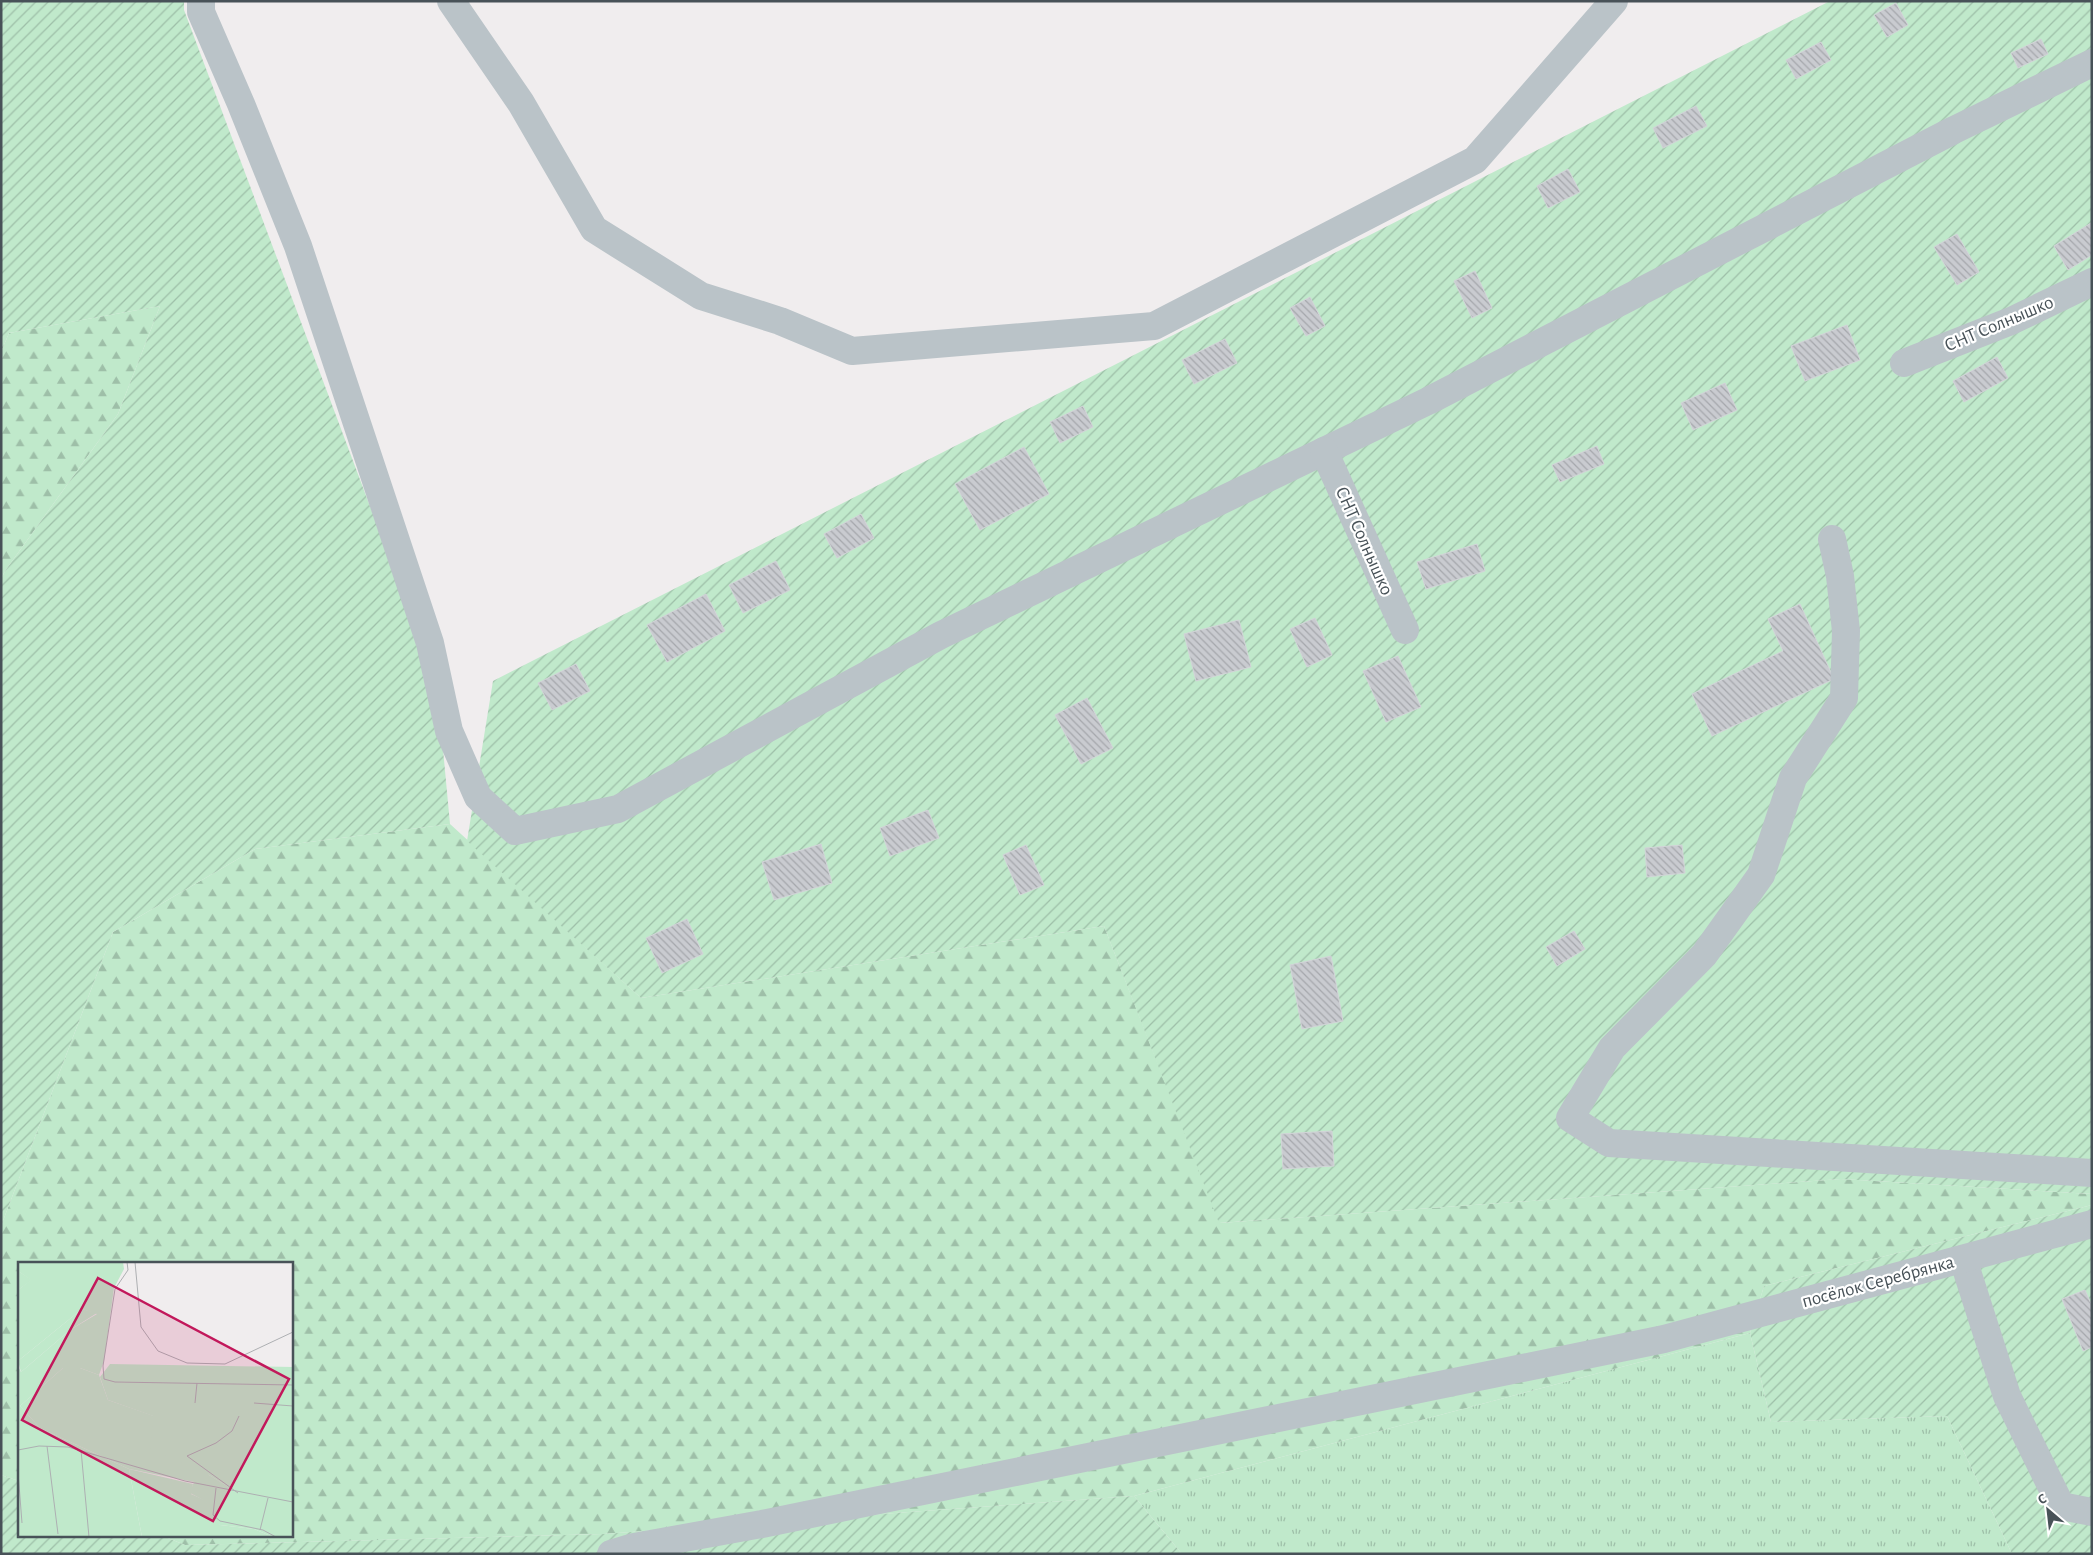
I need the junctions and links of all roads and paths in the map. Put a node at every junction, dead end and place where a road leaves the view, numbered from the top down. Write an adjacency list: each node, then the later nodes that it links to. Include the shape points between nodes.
1 (201, 1): 7 (lane, via 200,12 298,246 430,643 449,731 478,797 515,831 618,809 941,635)
2 (451, 1): 3 (lane, via 521,103 594,229 701,296 780,321 852,351 1154,326 1475,160)
3 (1614, 1)
4 (2092, 63): 7 (lane)
5 (2092, 282): 6 (lane, СНТ Солнышко, via 2011,321)
6 (1904, 363)
7 (1324, 451): 9 (lane, СНТ Солнышко)
8 (1832, 540): 10 (lane, via 1846,631 1844,698 1793,778 1761,875 1704,955 1612,1048 1570,1118 1609,1143)
9 (1405, 630)
10 (2092, 1173)
11 (2092, 1224): 12 (lane, посёлок Серебрянка)
12 (1963, 1259): 13 (lane, via 2007,1396 2061,1506); 14 (lane, посёлок Серебрянка, via 1664,1339)
13 (2092, 1512)
14 (628, 1551)

